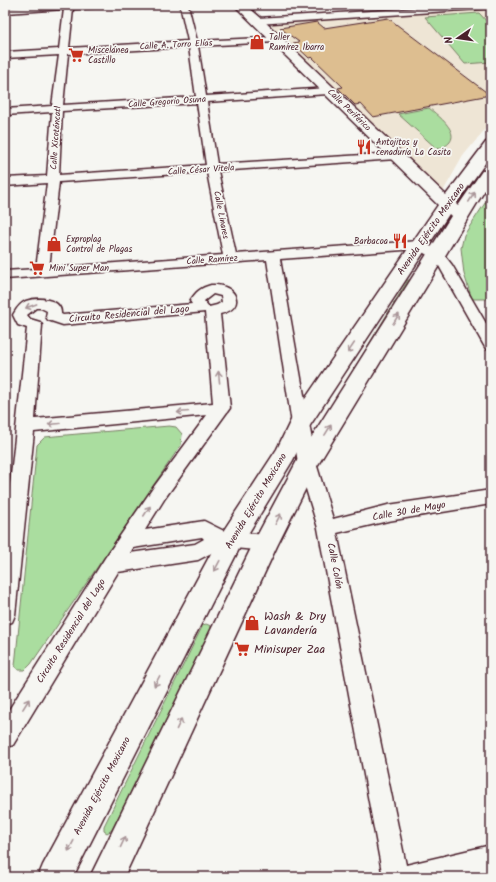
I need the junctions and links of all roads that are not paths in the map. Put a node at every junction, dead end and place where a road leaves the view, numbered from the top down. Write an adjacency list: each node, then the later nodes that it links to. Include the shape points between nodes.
1 (102, 5): 5 (street)
2 (184, 5): 11 (street, Calle Linares)
3 (239, 5): 9 (main road, Calle Periférico)
4 (356, 5): 8 (street)
5 (69, 6): 7 (street); 12 (street, Calle Xicoténcatl)
6 (488, 7): 8 (street)
7 (6, 10)
8 (362, 15): 9 (street)
9 (258, 21): 10 (main road, Calle Periférico)
10 (276, 39): 11 (street, Calle A. Torro Elías); 14 (main road, Calle Periférico)
11 (193, 45): 12 (street, Calle A. Torro Elías); 15 (street, Calle Linares)
12 (64, 51): 13 (street, Calle A. Torro Elías); 16 (street, Calle Xicoténcatl)
13 (5, 55)
14 (328, 91): 15 (street, Calle Gregorio Osuna); 19 (main road, Calle Periférico)
15 (201, 100): 16 (street, Calle Gregorio Osuna); 21 (street, Calle Linares)
16 (57, 109): 17 (street, Calle Gregorio Osuna); 22 (street, Calle Xicoténcatl)
17 (5, 112)
18 (491, 146): 24 (main road, Avenida Ejército Mexicano)
19 (396, 156): 21 (street, Calle César Vitela); 24 (main road, Calle Periférico)
20 (491, 168): 25 (main road, Avenida Ejército Mexicano, one-way to 20)
21 (212, 169): 22 (street, Calle César Vitela); 29 (street, Calle Linares)
22 (53, 180): 23 (street, Calle César Vitela); 30 (street, Calle Xicoténcatl)
23 (5, 182)
24 (447, 205): 25 (main road, Calle Periférico); 26 (main road, Avenida Ejército Mexicano)
25 (460, 215): 27 (main road, Avenida Ejército Mexicano)
26 (419, 245): 27 (street); 28 (street, Calle Ramírez); 34 (main road, Avenida Ejército Mexicano, one-way to 34)
27 (436, 254): 32 (street, via 446,265); 36 (main road, Avenida Ejército Mexicano, one-way to 27)
28 (273, 255): 29 (street, Calle Ramírez); 34 (street, Calle Colón)
29 (230, 258): 30 (street, Calle Ramírez)
30 (42, 272): 31 (street, Calle Ramírez)
31 (5, 275)
32 (491, 345)
33 (222, 408): 35 (street, one-way to 35); 35 (street, Circuito Residencial del Lago, one-way to 35, via 212,311 229,304 229,294 224,291 204,291 197,301 202,308 62,320 53,317 54,309 47,304 39,303 26,307 20,315 26,324 34,325); 40 (street, Circuito Residencial del Lago, one-way to 33, via 159,493)
34 (300, 424): 36 (street, Calle Colón); 39 (main road, Avenida Ejército Mexicano, via 285,454)
35 (26, 426): 43 (street, Circuito Residencial del Lago)
36 (307, 463): 38 (street, Calle Colón); 41 (main road, Avenida Ejército Mexicano, one-way to 36)
37 (491, 497): 38 (street, Calle 30 de Mayo, via 388,514)
38 (327, 528): 48 (street, Calle Colón)
39 (226, 539): 40 (street, via 204,529); 41 (street); 42 (street, via 198,552); 46 (main road, Avenida Ejército Mexicano, one-way to 46)
40 (128, 541): 42 (street, Circuito Residencial del Lago)
41 (266, 543): 47 (main road, Avenida Ejército Mexicano, one-way to 41)
42 (112, 564): 44 (street, Circuito Residencial del Lago, one-way to 42)
43 (5, 615)
44 (5, 737)
45 (491, 858): 49 (street)
46 (55, 877)
47 (106, 877)
48 (396, 877)
49 (408, 877)

